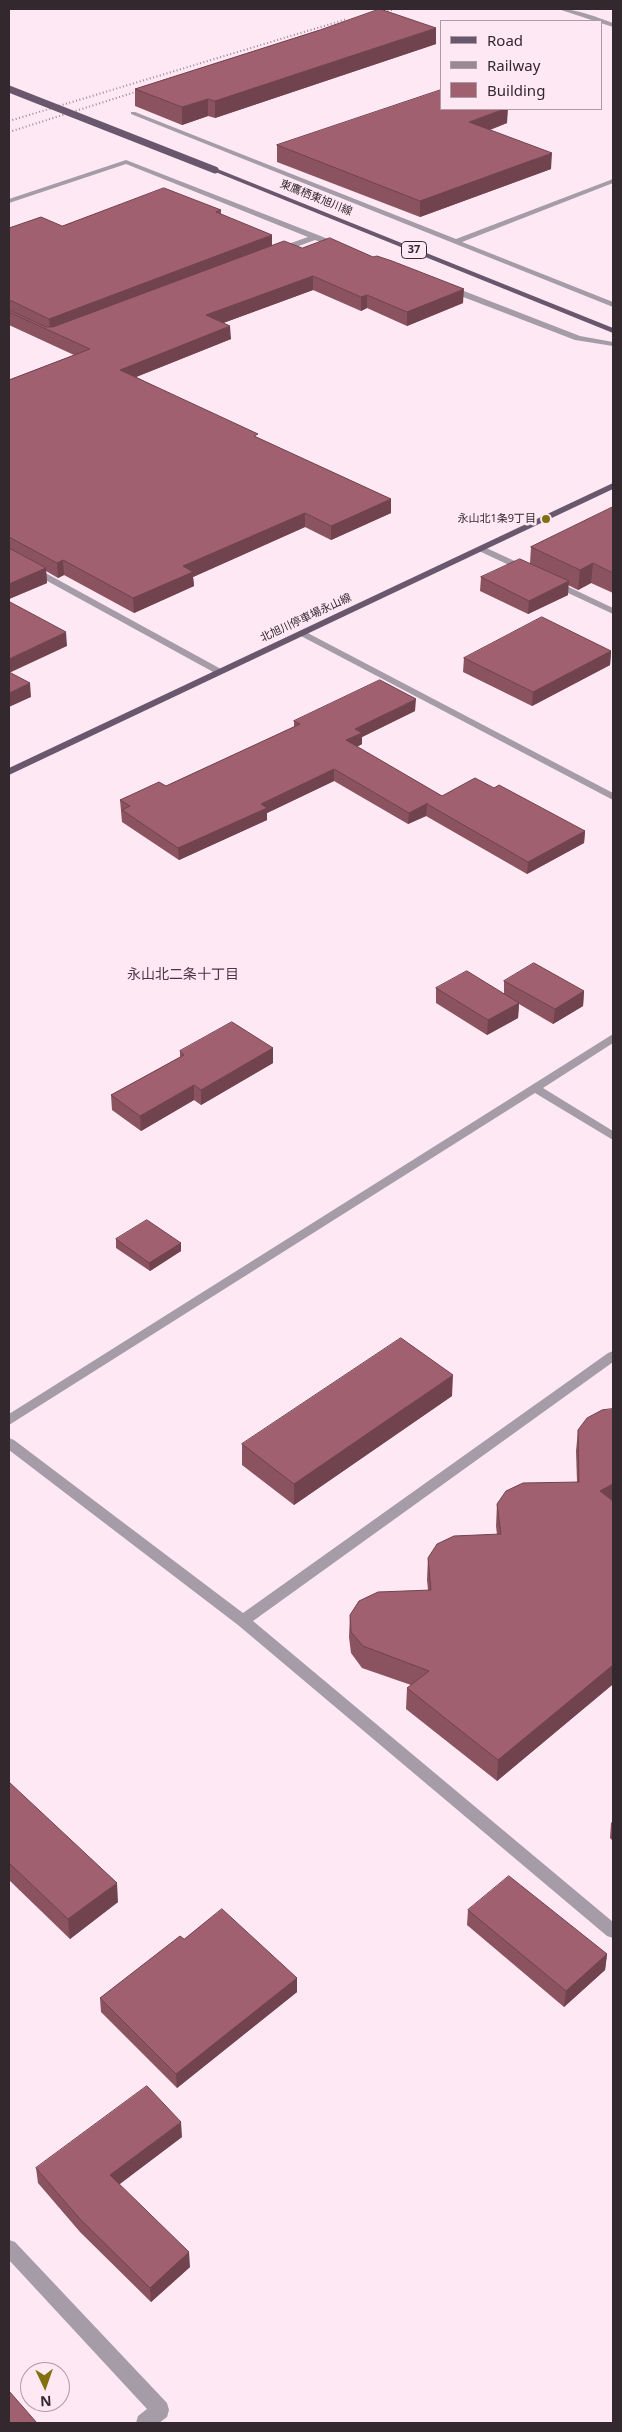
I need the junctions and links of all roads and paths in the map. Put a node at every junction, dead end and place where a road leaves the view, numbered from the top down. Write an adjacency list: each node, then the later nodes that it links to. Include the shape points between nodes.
1 (561, 9): 2 (street)
2 (597, 20)
3 (9, 89): 13 (main road, 東鷹栖東旭川線 / 37, bridge)
4 (132, 113): 8 (street)
5 (613, 181): 8 (street)
6 (9, 201): 7 (street, via 126,162)
7 (315, 236): 9 (street); 10 (street)
8 (456, 242): 12 (street)
9 (351, 250)
10 (269, 254)
11 (442, 286): 14 (street, via 578,338)
12 (613, 305)
13 (613, 331)
14 (613, 344)
15 (613, 486): 16 (main road, 北旭川停車場永山線)
16 (482, 549): 18 (street); 19 (main road, 北旭川停車場永山線)
17 (9, 556): 20 (street)
18 (613, 611)
19 (302, 633): 20 (main road, 北旭川停車場永山線); 22 (street)
20 (218, 671): 21 (main road, 北旭川停車場永山線)
21 (9, 772)
22 (613, 797)
23 (613, 1038): 24 (street)
24 (535, 1088): 25 (street); 27 (street)
25 (613, 1136)
26 (613, 1356): 29 (street)
27 (9, 1420)
28 (9, 1443): 29 (street)
29 (243, 1621): 30 (street)
30 (613, 1931)
31 (9, 2248): 32 (street, via 160,2410)
32 (145, 2423)

